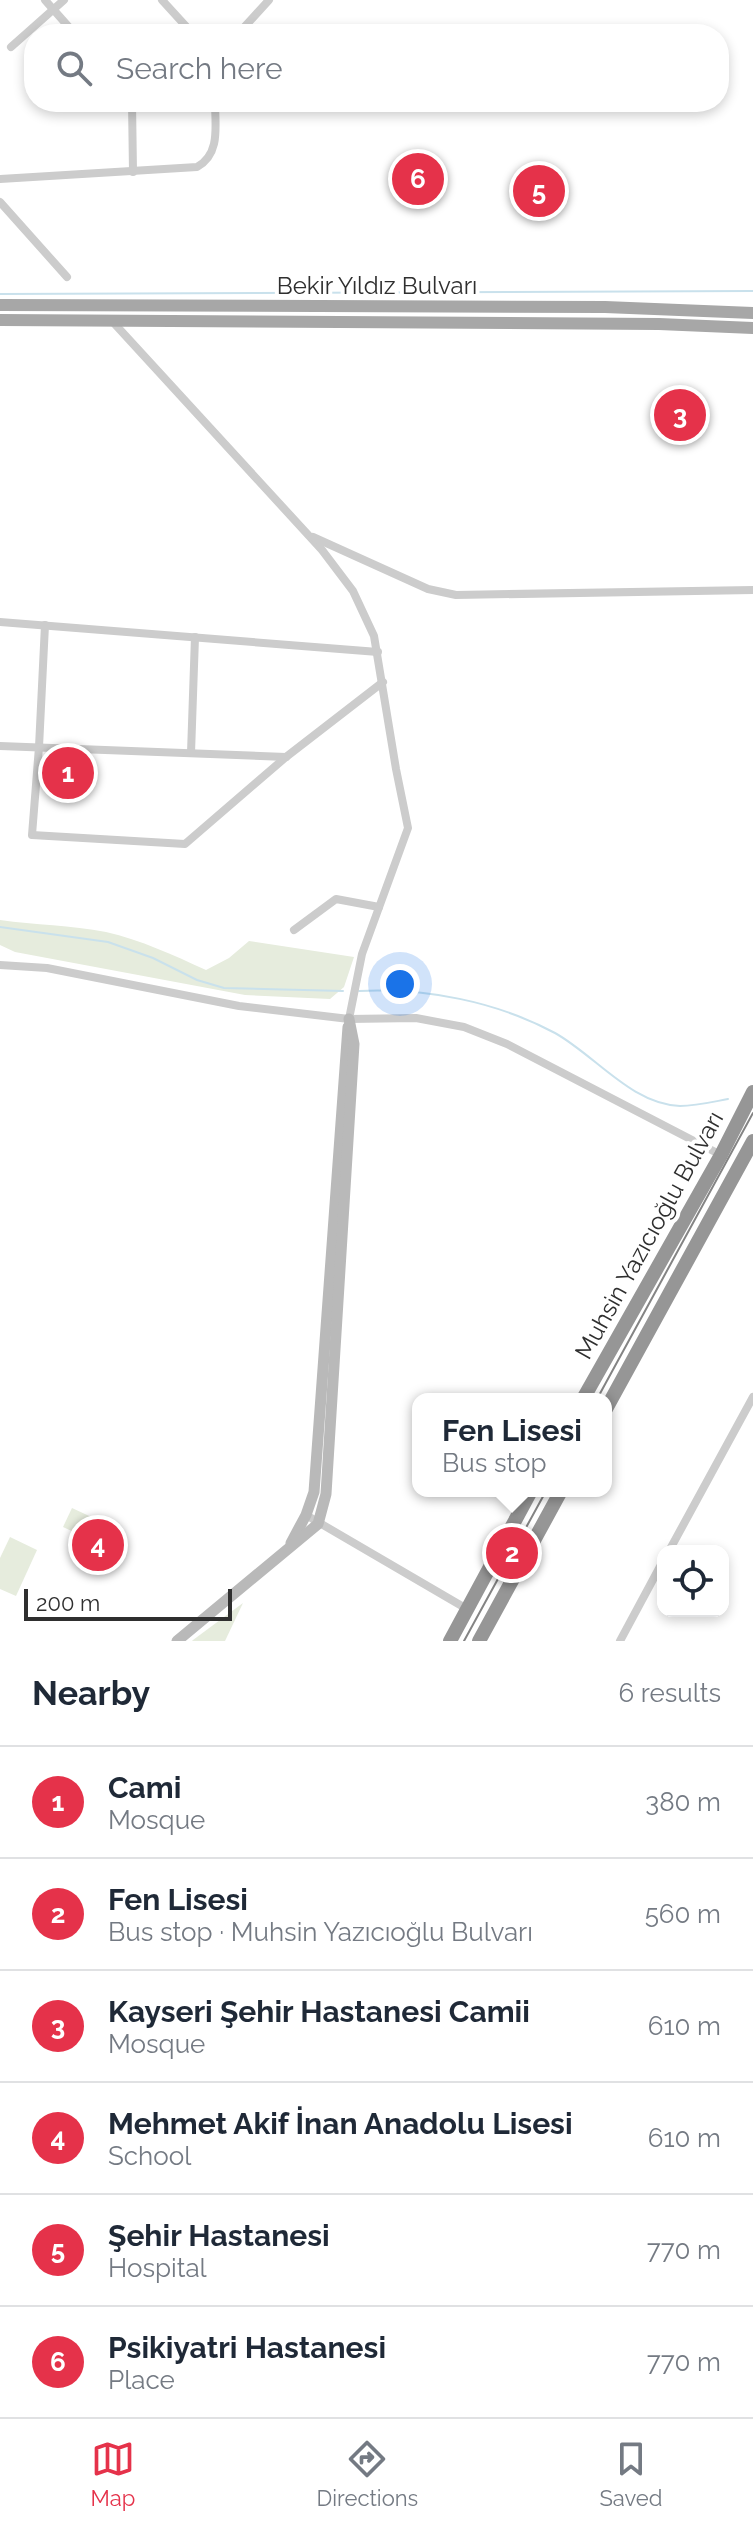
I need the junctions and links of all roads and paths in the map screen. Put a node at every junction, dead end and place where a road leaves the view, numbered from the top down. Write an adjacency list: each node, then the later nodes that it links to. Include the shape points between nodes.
1 (45, 0): 5 (street)
2 (64, 0): 5 (street)
3 (162, 0): 8 (street)
4 (269, 0): 9 (street)
5 (53, 10): 6 (street); 7 (street)
6 (37, 24)
7 (66, 24)
8 (184, 24)
9 (247, 24)
10 (24, 36): 11 (street)
11 (11, 47)
12 (132, 112): 14 (street)
13 (215, 112): 14 (street, via 215,143 205,163 193,169)
14 (133, 172): 15 (street)
15 (0, 179)
16 (0, 202): 17 (street)
17 (67, 277)
18 (0, 305): 19 (main road, Bekir Yıldız Bulvarı, via 605,307)
19 (753, 313)
20 (110, 319): 21 (main road, Bekir Yıldız Bulvarı); 22 (main road, Bekir Yıldız Bulvarı); 23 (street)
21 (0, 320)
22 (753, 328)
23 (309, 535): 24 (street, via 428,589 456,595); 28 (street, via 353,591)
24 (753, 590)
25 (0, 622): 26 (street)
26 (45, 625): 27 (street); 31 (street)
27 (195, 637): 28 (street); 32 (street)
28 (378, 652): 29 (street)
29 (383, 682): 33 (street); 34 (street, via 408,828)
30 (0, 746): 31 (street)
31 (39, 747): 32 (street); 33 (street, via 32,835 185,844)
32 (191, 753): 33 (street)
33 (286, 757)
34 (379, 907): 35 (street, via 336,899); 37 (street, via 362,954)
35 (294, 930)
36 (0, 965): 37 (street, via 47,968 239,1006)
37 (349, 1019): 40 (street, via 416,1018 479,1032); 46 (street, via 314,1492); 47 (street, via 354,1044 326,1494)
38 (753, 1092): 40 (highway, Muhsin Yazıcıoğlu Bulvarı)
39 (753, 1141): 43 (highway, Muhsin Yazıcıoğlu Bulvarı)
40 (721, 1155): 41 (highway, Muhsin Yazıcıoğlu Bulvarı)
41 (586, 1393)
42 (753, 1397): 48 (street)
43 (612, 1398)
44 (528, 1497): 51 (highway)
45 (558, 1497): 54 (highway)
46 (306, 1515): 47 (street); 49 (street)
47 (318, 1524): 49 (street); 51 (street)
48 (672, 1545)
49 (288, 1547): 52 (street)
50 (657, 1572): 55 (street)
51 (467, 1609): 53 (highway)
52 (177, 1641)
53 (450, 1641)
54 (479, 1641)
55 (620, 1641)

